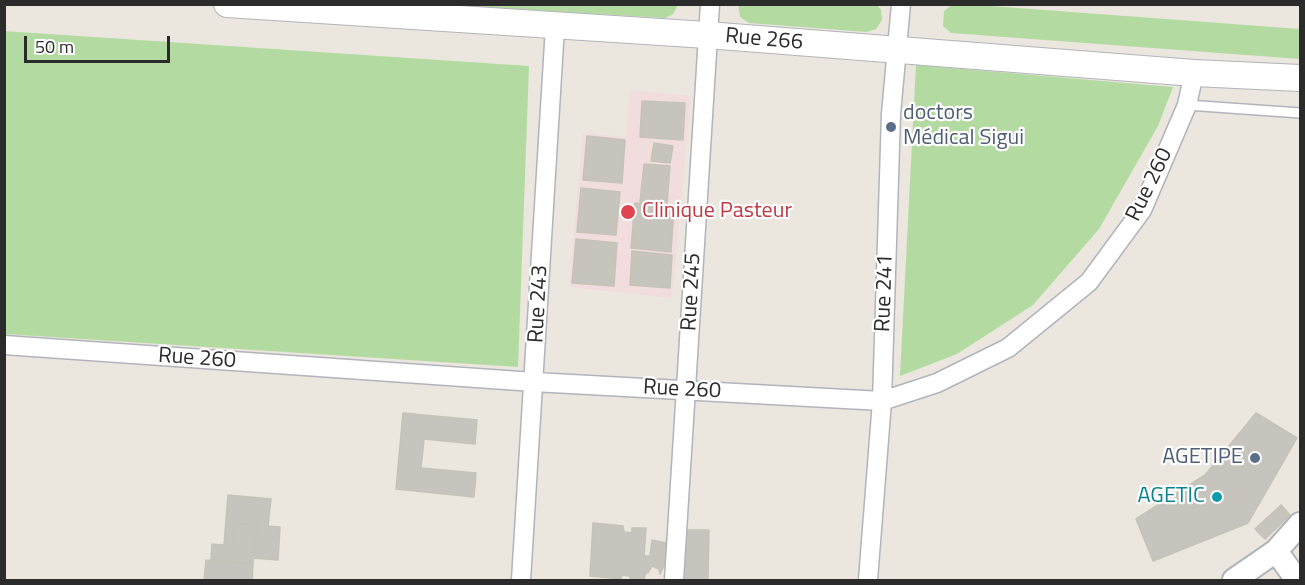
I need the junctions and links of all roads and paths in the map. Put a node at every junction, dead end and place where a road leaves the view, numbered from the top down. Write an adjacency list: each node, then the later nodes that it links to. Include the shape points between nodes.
1 (227, 4): 4 (main road, Rue 266)
2 (710, 4): 5 (street, Rue 245)
3 (901, 4): 6 (street, Rue 241)
4 (555, 27): 5 (main road, Rue 266); 12 (street, Rue 243)
5 (707, 35): 6 (main road, Rue 266); 13 (street, Rue 245)
6 (898, 50): 7 (main road, Rue 266); 14 (street, Rue 241, via 891,114)
7 (1194, 73): 8 (main road, Rue 266); 9 (street, Rue 260)
8 (1300, 78)
9 (1187, 105): 10 (lane); 14 (street, Rue 260, via 1142,210 1089,282 1008,348 937,383)
10 (1300, 113)
11 (4, 345): 12 (street, Rue 260)
12 (534, 382): 13 (street, Rue 260); 17 (street, Rue 243)
13 (686, 390): 14 (street, Rue 260); 18 (street, Rue 245)
14 (882, 401): 19 (street, Rue 241)
15 (1300, 524): 16 (street)
16 (1276, 551): 20 (street); 21 (street)
17 (521, 580)
18 (674, 580)
19 (868, 580)
20 (1234, 580)
21 (1299, 580)

